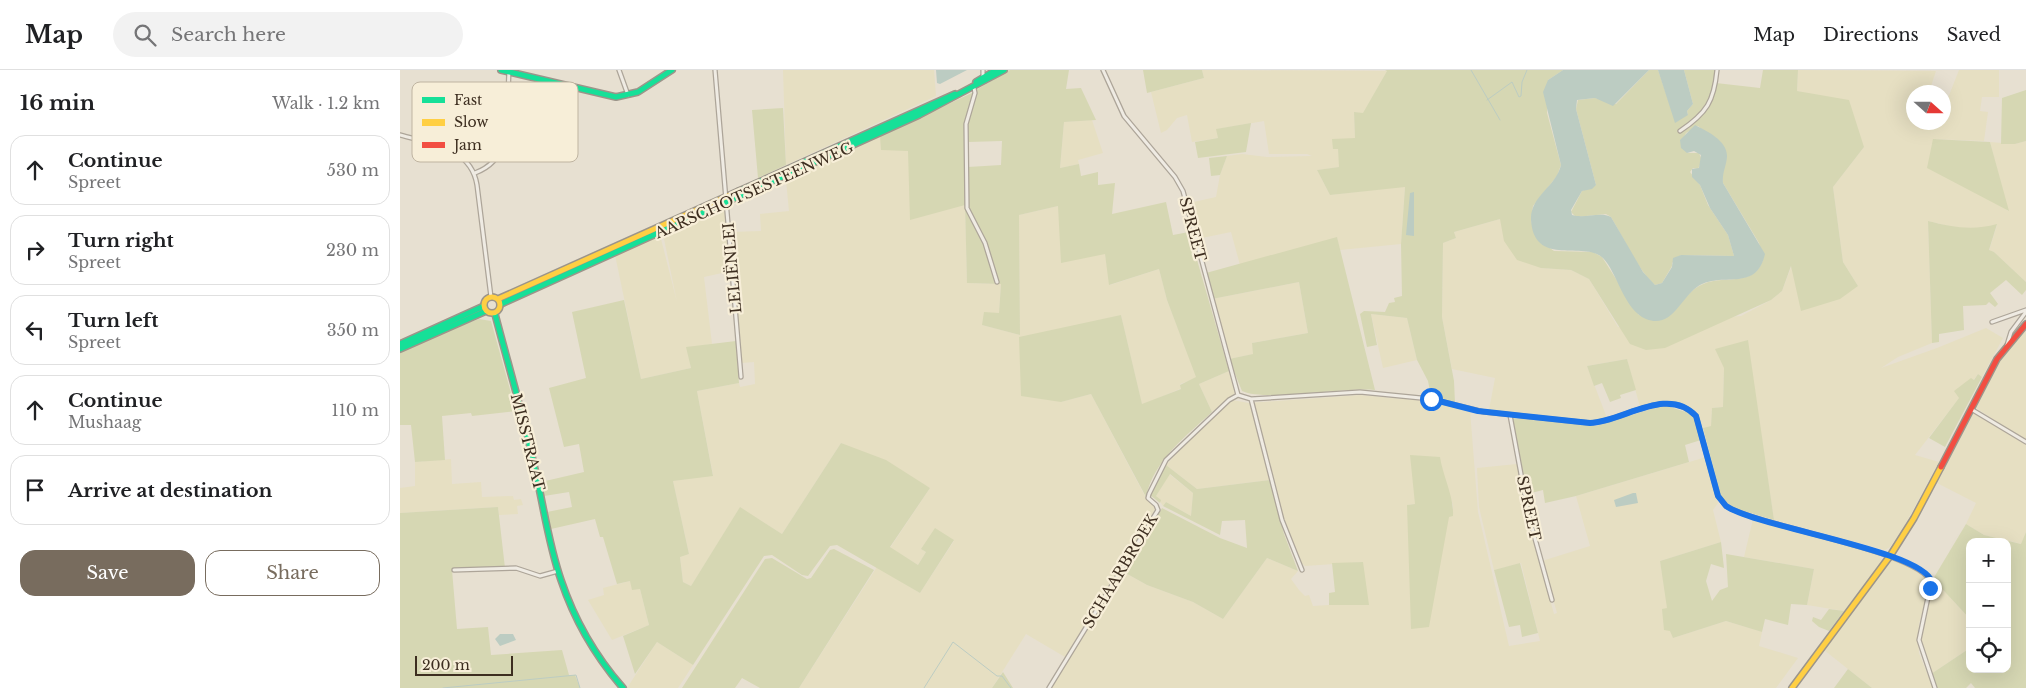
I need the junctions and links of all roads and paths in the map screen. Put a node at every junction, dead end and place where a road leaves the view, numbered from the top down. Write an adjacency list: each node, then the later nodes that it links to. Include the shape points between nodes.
1 (501, 70): 10 (main road)
2 (619, 70): 16 (street)
3 (672, 70): 16 (main road)
4 (715, 70): 23 (street, LELIËNLEI)
5 (983, 70): 11 (street)
6 (996, 70): 11 (main road, AARSCHOTSESTEENWEG)
7 (1004, 70): 14 (main road, AARSCHOTSESTEENWEG)
8 (1103, 70): 36 (street, SPREET, via 1124,116 1183,191)
9 (1717, 70): 17 (street, via 1711,102)
10 (508, 72): 12 (street); 13 (main road)
11 (983, 78): 23 (main road, AARSCHOTSESTEENWEG, via 943,100)
12 (508, 82)
13 (549, 82)
14 (974, 88): 23 (main road, AARSCHOTSESTEENWEG); 24 (street, via 966,124 967,208 985,243)
15 (578, 89): 16 (main road, via 607,96)
16 (628, 96)
17 (1680, 130)
18 (400, 135): 19 (street)
19 (412, 139)
20 (468, 162): 22 (street)
21 (491, 162): 22 (street)
22 (475, 173): 25 (street)
23 (727, 199): 26 (main road, AARSCHOTSESTEENWEG); 35 (street, LELIËNLEI)
24 (996, 282)
25 (491, 297): 26 (main road); 27 (main road, via 486,300)
26 (499, 302): 29 (main road, via 500,309)
27 (485, 308): 29 (main road); 32 (main road); 34 (main road)
28 (2026, 311): 30 (street); 33 (street, via 2011,332)
29 (494, 314): 44 (main road, MISSTRAAT, via 534,463)
30 (1992, 322)
31 (2026, 324): 33 (main road)
32 (400, 344)
33 (2007, 345): 38 (main road)
34 (400, 349)
35 (740, 377)
36 (1238, 395): 37 (street); 47 (street, SCHAARBROEK, via 1222,406 1163,465 1148,494 1158,510)
37 (1250, 400): 39 (street, via 1360,392 1431,399); 43 (street, via 1282,520)
38 (1971, 408): 40 (street); 41 (main road, via 1914,518)
39 (1510, 415): 41 (street, via 1597,423 1663,402 1677,405 1696,416 1718,496 1726,506); 45 (street, SPREET, via 1529,517)
40 (2026, 442)
41 (1890, 556): 48 (main road); 49 (street, via 1931,579 1920,640)
42 (454, 570): 44 (street, via 516,568 540,576)
43 (1302, 570)
44 (558, 571): 46 (main road, MISSTRAAT, via 585,632 603,663)
45 (1552, 600)
46 (623, 688)
47 (1049, 688)
48 (1792, 688)
49 (1935, 688)

